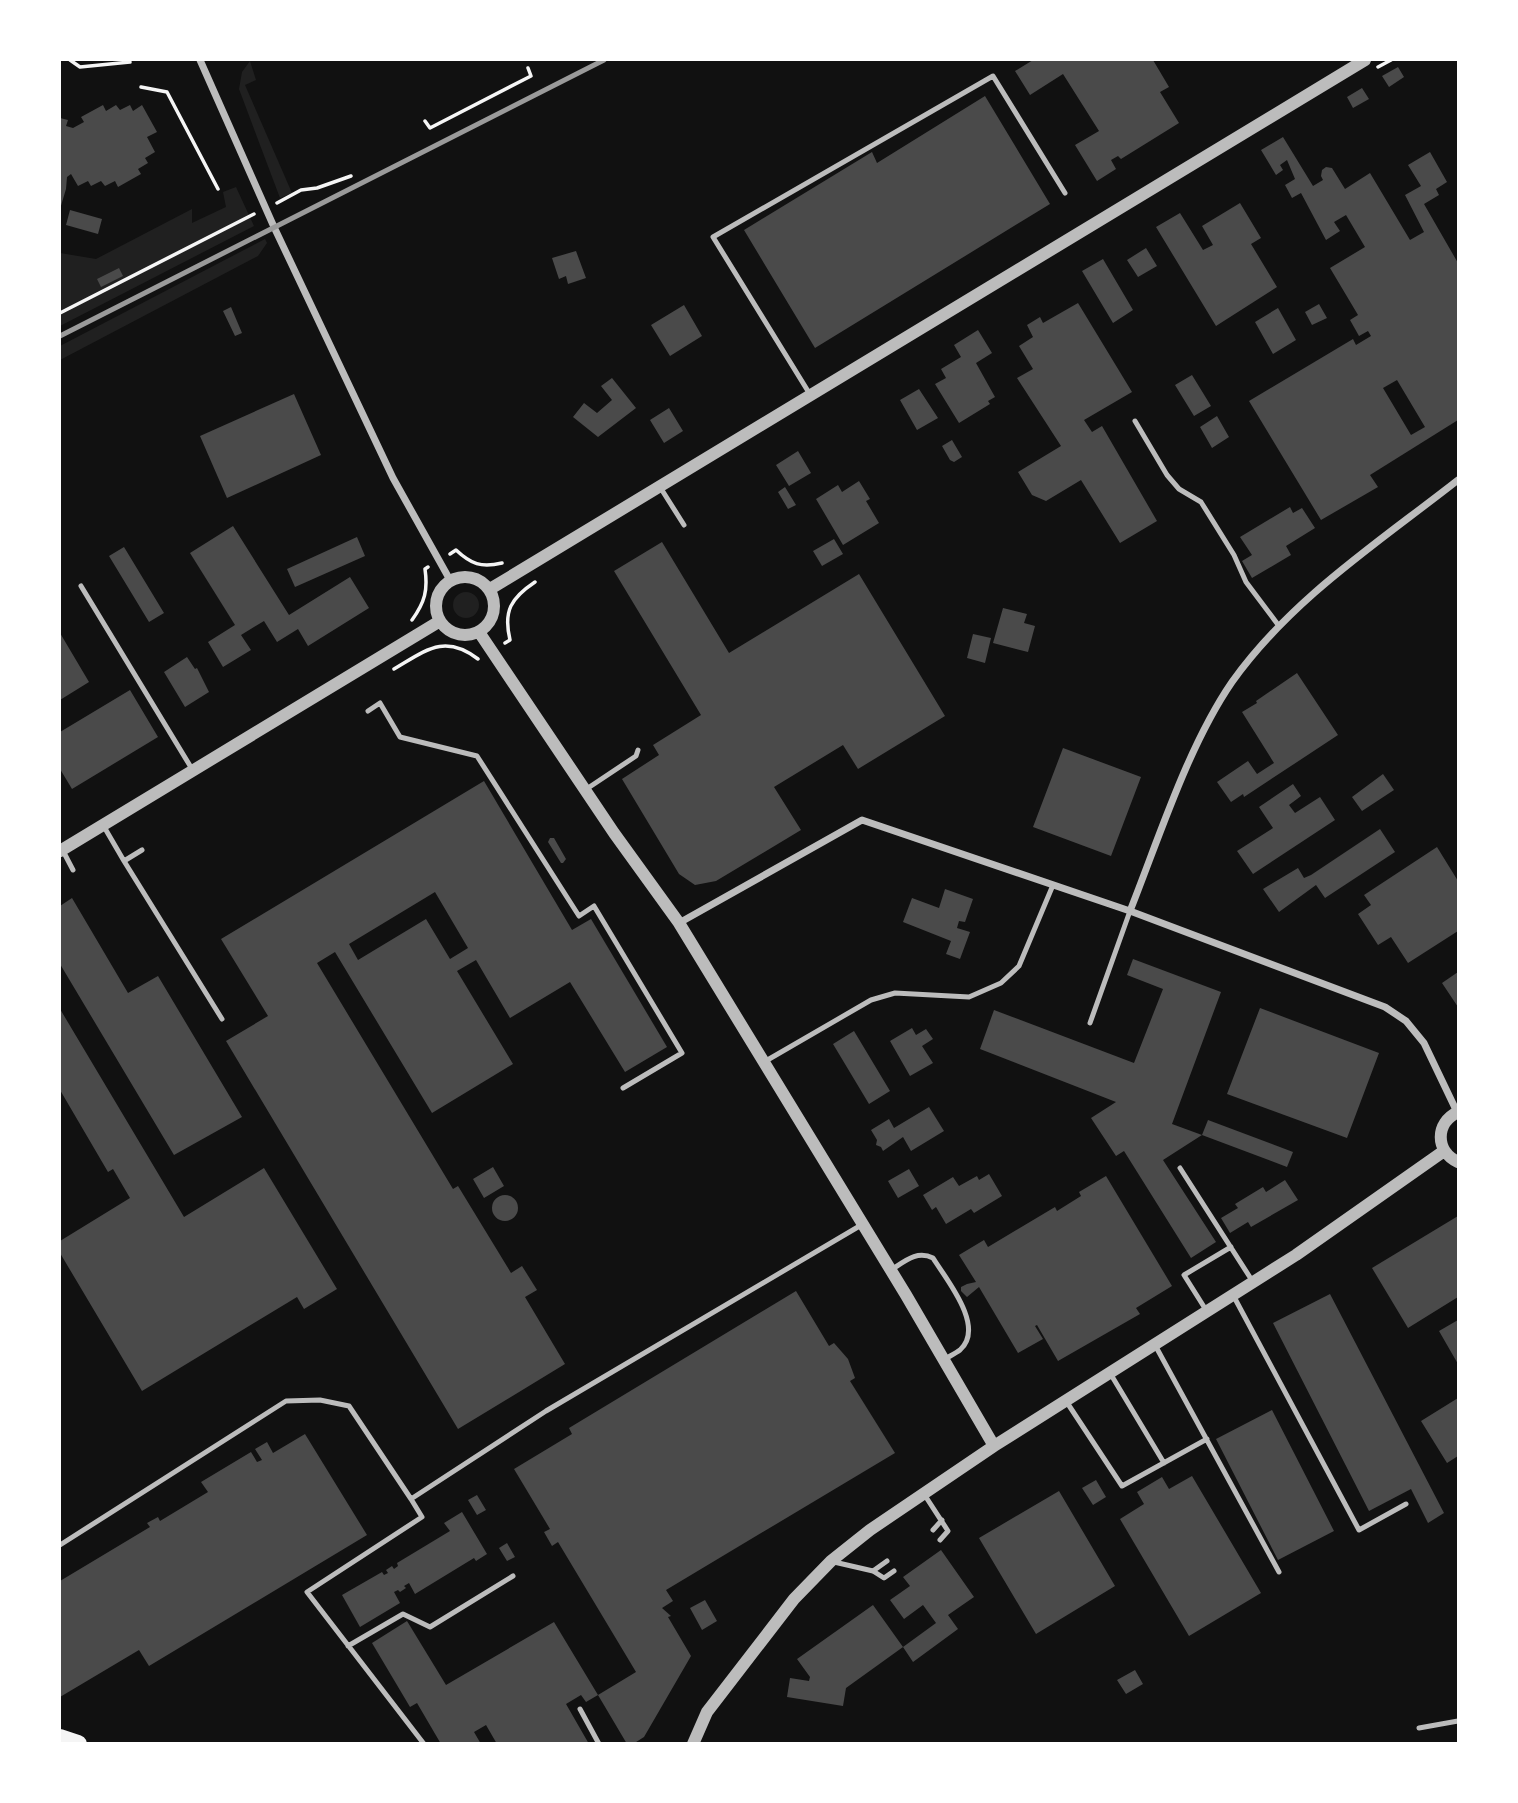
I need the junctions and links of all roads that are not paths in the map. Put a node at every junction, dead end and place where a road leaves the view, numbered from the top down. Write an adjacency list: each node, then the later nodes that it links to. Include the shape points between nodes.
1 (201, 60): 9 (street, via 393,478)
2 (1365, 60): 4 (street)
3 (1065, 192): 4 (lane, via 993,76 713,237)
4 (811, 396): 7 (street)
5 (1135, 421): 13 (lane, via 1167,475 1179,489 1201,502 1247,582)
6 (1458, 480): 13 (street, via 1295,608)
7 (660, 487): 8 (lane); 11 (street)
8 (684, 525)
9 (450, 580): 11 (street, via 464,576 479,579); 12 (street, via 439,591 435,606)
10 (81, 586): 17 (lane)
11 (490, 589): 14 (street, via 495,605 491,620)
12 (440, 621): 14 (street, via 457,634); 17 (street)
13 (1279, 626): 25 (street, via 1231,684 1196,746)
14 (479, 632): 18 (street)
15 (368, 711): 30 (lane, via 380,703 400,737 477,756 579,916 594,906 682,1053)
16 (638, 750): 18 (lane, via 636,756)
17 (193, 770): 19 (street)
18 (585, 790): 26 (street)
19 (103, 825): 20 (street); 22 (lane)
20 (61, 850): 23 (lane)
21 (142, 850): 22 (lane)
22 (124, 861): 27 (lane)
23 (73, 870)
24 (1053, 885): 25 (street); 26 (street, via 862,820); 29 (lane, via 1019,966 1001,983 969,996 895,993 871,1000)
25 (1130, 911): 28 (lane); 31 (street, via 1385,1007 1406,1021 1423,1043)
26 (678, 923): 29 (street)
27 (222, 1019)
28 (1090, 1023)
29 (764, 1062): 35 (street)
30 (624, 1088)
31 (1458, 1112): 32 (street, via 1441,1128)
32 (1444, 1151): 33 (street); 38 (street)
33 (1458, 1162)
34 (1180, 1168): 36 (lane)
35 (863, 1224): 37 (street); 49 (lane, via 547,1410)
36 (1231, 1247): 38 (lane); 40 (lane, via 1184,1275)
37 (891, 1270): 42 (street); 42 (lane, via 914,1255 933,1258 963,1307 968,1317 967,1338 961,1349)
38 (1254, 1282): 39 (street)
39 (1233, 1295): 40 (street); 50 (lane, via 1359,1530)
40 (1207, 1312): 41 (street)
41 (1155, 1345): 43 (street); 45 (lane)
42 (944, 1359): 46 (street)
43 (1110, 1373): 44 (street); 47 (lane)
44 (1066, 1401): 46 (street); 47 (lane, via 1122,1486)
45 (1207, 1439): 47 (lane); 59 (lane)
46 (994, 1447): 48 (street)
47 (1164, 1463)
48 (923, 1492): 51 (lane); 55 (street)
49 (411, 1499): 54 (lane, via 349,1406 320,1400 285,1401); 61 (lane, via 422,1517 307,1592)
50 (1406, 1504)
51 (942, 1520): 52 (lane); 53 (lane, via 948,1531)
52 (933, 1530)
53 (940, 1540)
54 (60, 1545)
55 (831, 1561): 57 (lane); 69 (street, via 747,1657 707,1712)
56 (887, 1562): 57 (lane)
57 (873, 1571): 58 (lane, via 884,1578)
58 (894, 1572)
59 (1279, 1572)
60 (513, 1576): 61 (lane, via 430,1627 402,1614)
61 (348, 1646): 67 (lane)
62 (580, 1709): 68 (lane)
63 (1458, 1721): 64 (lane)
64 (1419, 1728)
65 (60, 1738): 66 (main road)
66 (78, 1744)
67 (424, 1744)
68 (599, 1744)
69 (693, 1744)

